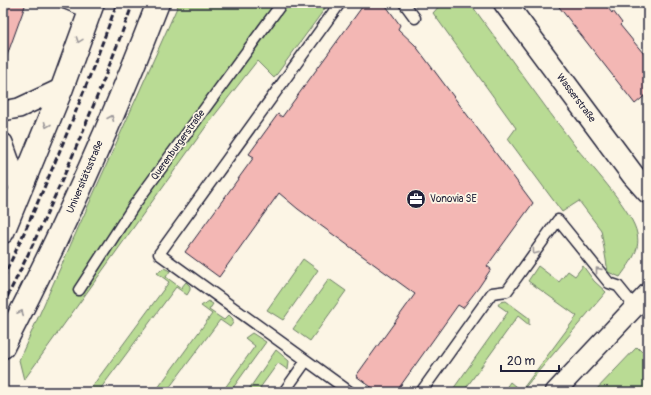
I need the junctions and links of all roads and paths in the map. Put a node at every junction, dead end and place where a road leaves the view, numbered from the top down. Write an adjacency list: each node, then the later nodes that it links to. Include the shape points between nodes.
1 (64, 3): 7 (lane)
2 (158, 3): 18 (main road, Universitätsstraße, one-way to 2, via 74,205)
3 (282, 3): 15 (lane, Querenburgerstraße, via 135,204)
4 (340, 3): 19 (lane, via 159,254)
5 (404, 3): 8 (lane)
6 (505, 3): 13 (main road, Wasserstraße)
7 (91, 8): 9 (main road, one-way to 9)
8 (415, 18)
9 (62, 88): 10 (street, via 19,108); 12 (main road, one-way to 12)
10 (3, 111)
11 (3, 143): 12 (street)
12 (20, 191): 14 (main road)
13 (648, 192)
14 (3, 232)
15 (79, 290)
16 (648, 293): 17 (street)
17 (635, 307): 22 (lane, one-way to 22, via 618,286 609,283 558,220 507,291 492,293); 23 (street)
18 (3, 347)
19 (306, 361): 20 (lane); 21 (lane)
20 (284, 392)
21 (350, 392)
22 (421, 392)
23 (555, 392)

